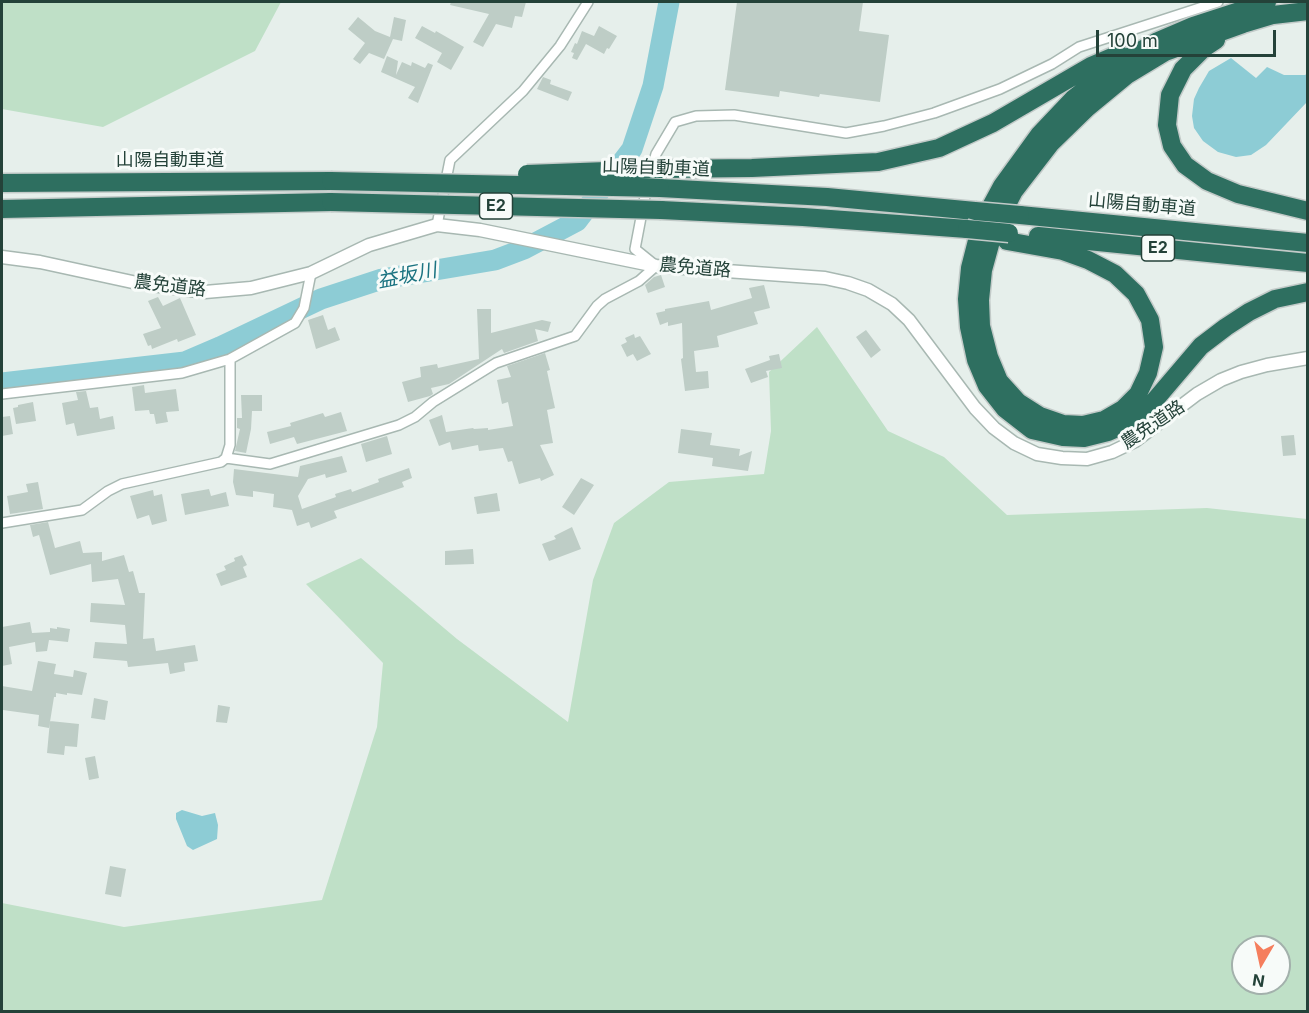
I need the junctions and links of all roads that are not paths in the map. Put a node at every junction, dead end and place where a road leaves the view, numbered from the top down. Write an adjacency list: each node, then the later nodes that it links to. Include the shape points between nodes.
1 (588, 2): 11 (street, via 560,46 523,91 450,160)
2 (1218, 2): 16 (street, via 1080,47 1000,89 884,126 846,133 734,115 696,116 675,122 656,154 636,240 635,249)
3 (1267, 2): 6 (highway)
4 (1308, 11): 5 (highway, via 1273,15)
5 (1244, 24): 10 (highway, via 1204,48 1182,69 1170,95 1167,124 1172,146 1185,165 1207,182); 12 (highway, via 1165,52 1127,75 1051,143 1014,191 994,230 980,300 981,326 999,381 1018,402 1063,424 1104,420 1123,409 1138,394 1154,347 1150,320 1136,294 1115,274 1088,260)
6 (1158, 41): 7 (highway, bridge, via 1091,66 993,123 939,148 867,163); 18 (highway, via 1120,62 1074,98 1014,169 981,225 967,299 976,360 987,386 1005,409 1032,429 1084,438 1108,432 1149,407 1201,346 1226,327 1275,299)
7 (331, 180): 8 (highway, 山陽自動車道 / E2); 13 (highway, 山陽自動車道 / E2, bridge, via 660,188 827,198)
8 (2, 183)
9 (2, 209): 12 (highway, E2, bridge, via 331,202 661,210 967,229)
10 (1308, 211)
11 (438, 225): 16 (street, 農免道路); 17 (street, 農免道路, via 369,245)
12 (1008, 237): 15 (highway, E2)
13 (1308, 243)
14 (2, 257): 17 (street, 農免道路, via 205,292 251,288)
15 (1308, 263)
16 (656, 266): 19 (street, 農免道路, via 825,278 868,290 909,320 994,428 1037,454 1062,458 1087,459 1112,452 1135,441 1221,380 1267,365); 22 (street, via 639,281 604,299 575,336 495,363 407,422 270,464)
17 (311, 273): 20 (street, via 304,308 295,322)
18 (1308, 292)
19 (1308, 358)
20 (230, 359): 21 (street, via 182,373); 22 (street, via 230,445)
21 (2, 394)
22 (226, 458): 23 (street, via 216,464 122,484 82,510)
23 (2, 523)

